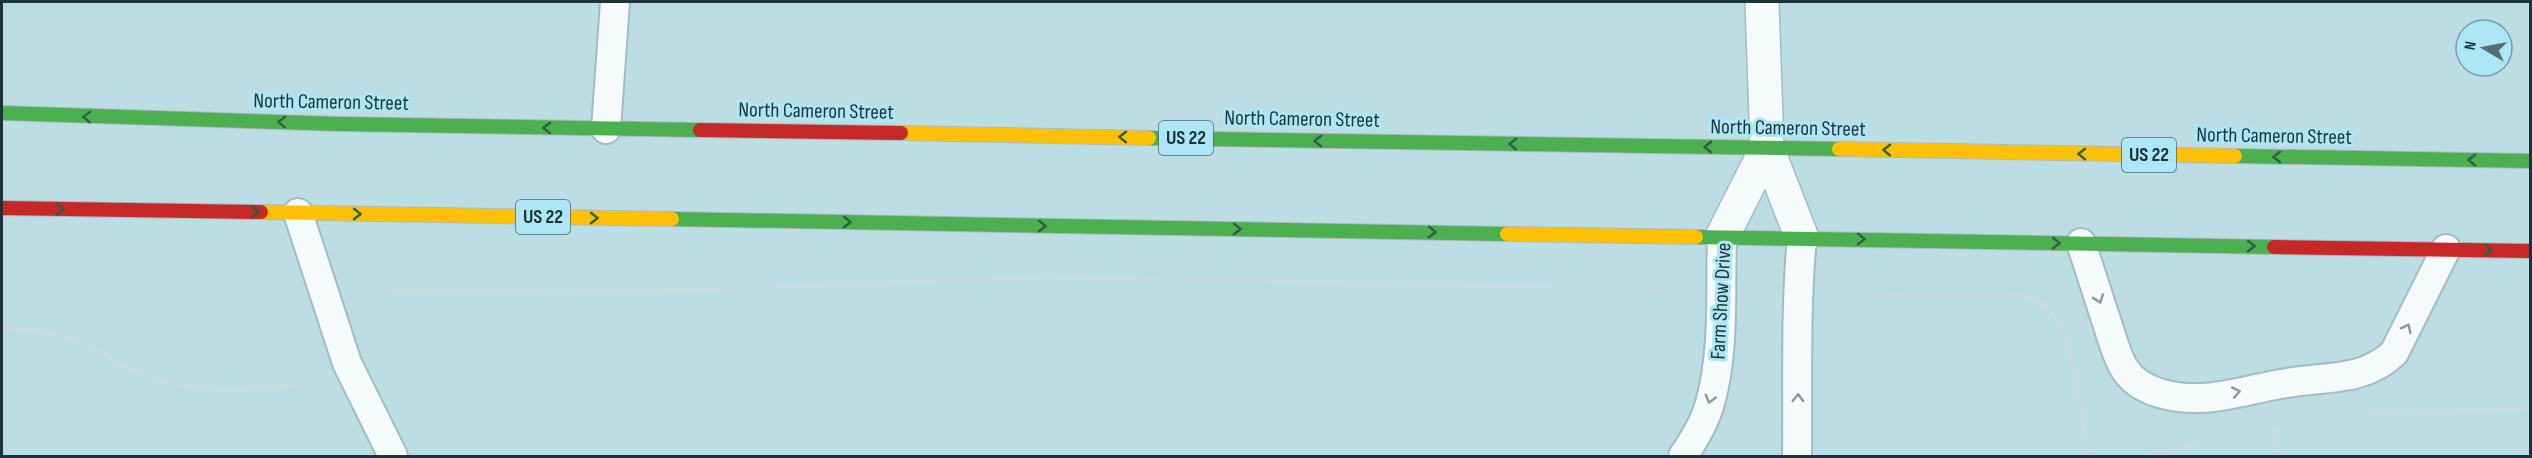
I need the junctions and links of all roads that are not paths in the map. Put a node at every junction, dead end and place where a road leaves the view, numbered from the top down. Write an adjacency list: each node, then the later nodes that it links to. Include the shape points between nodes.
1 (615, 2): 4 (lane)
2 (1762, 2): 5 (street)
3 (2, 113): 4 (highway, North Cameron Street / US 22, one-way to 3)
4 (606, 129): 5 (highway, North Cameron Street / US 22, one-way to 4)
5 (1767, 148): 6 (highway, North Cameron Street / US 22, one-way to 5); 9 (street, Farm Show Drive); 10 (street)
6 (2530, 161)
7 (2, 208): 8 (highway, US 22, one-way to 8)
8 (298, 213): 9 (highway, US 22, one-way to 9); 14 (lane, via 347,363)
9 (1722, 237): 10 (highway, US 22); 15 (lane, Farm Show Drive, one-way to 15, via 1716,376 1710,405)
10 (1802, 238): 11 (highway, US 22, one-way to 11); 16 (lane, one-way to 10, via 1797,292)
11 (2080, 243): 12 (highway, US 22, one-way to 12); 12 (lane, one-way to 12, via 2125,369 2157,393 2204,398 2366,373 2382,364 2394,354)
12 (2446, 249): 13 (highway, US 22, one-way to 13)
13 (2530, 251)
14 (393, 456)
15 (1683, 456)
16 (1797, 456)

